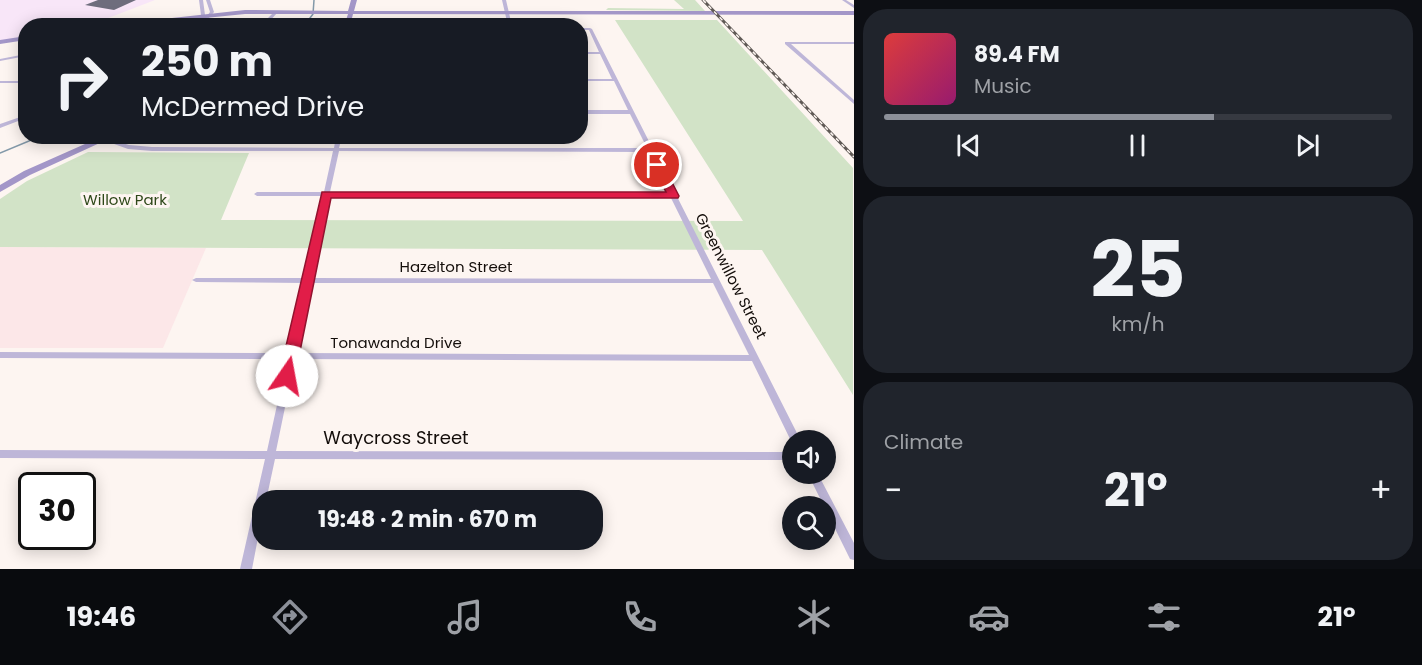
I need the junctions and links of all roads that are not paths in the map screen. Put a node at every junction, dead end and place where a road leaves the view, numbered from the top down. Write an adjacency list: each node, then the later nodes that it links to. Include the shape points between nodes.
1 (201, 0): 11 (street)
2 (208, 0): 11 (street)
3 (355, 0): 7 (main road)
4 (504, 0): 9 (street)
5 (844, 0): 6 (street)
6 (854, 7)
7 (351, 13): 8 (main road); 9 (main road); 15 (main road)
8 (275, 14): 11 (main road); 14 (street)
9 (507, 14): 10 (main road); 16 (street)
10 (854, 14)
11 (207, 16): 12 (main road); 13 (main road)
12 (186, 18)
13 (192, 18)
14 (271, 18)
15 (349, 18)
16 (508, 18)
17 (588, 29): 23 (street, Greenwillow Street)
18 (18, 41): 20 (main road)
19 (850, 43): 21 (street); 30 (street, via 787,43)
20 (0, 44)
21 (854, 48)
22 (588, 53): 23 (street)
23 (601, 53): 27 (street, Greenwillow Street)
24 (18, 57): 25 (street)
25 (0, 60)
26 (588, 80): 27 (street)
27 (614, 80): 32 (street, Greenwillow Street)
28 (0, 82): 29 (street)
29 (18, 82)
30 (854, 103)
31 (588, 112): 32 (street)
32 (631, 112): 41 (street, Greenwillow Street)
33 (0, 118): 35 (street)
34 (18, 119): 35 (street)
35 (9, 123): 36 (street)
36 (0, 126)
37 (94, 144): 42 (main road)
38 (124, 144): 40 (street, via 137,149)
39 (337, 144): 40 (street)
40 (336, 150): 41 (street); 44 (street)
41 (650, 150): 45 (street, Greenwillow Street)
42 (0, 189)
43 (257, 194): 44 (street)
44 (326, 195): 45 (street); 47 (street)
45 (674, 196): 48 (street, Greenwillow Street)
46 (196, 280): 47 (street, Hazelton Street)
47 (308, 280): 48 (street, Hazelton Street); 50 (street)
48 (717, 281): 51 (street, Greenwillow Street)
49 (0, 355): 50 (street, Tonawanda Drive)
50 (291, 356): 51 (street, Tonawanda Drive); 54 (street)
51 (755, 358): 52 (street, Greenwillow Street)
52 (791, 430)
53 (0, 453): 54 (street, Waycross Street)
54 (270, 454): 55 (street, Waycross Street); 58 (street)
55 (782, 456)
56 (818, 484): 57 (street)
57 (854, 555)
58 (246, 569)

